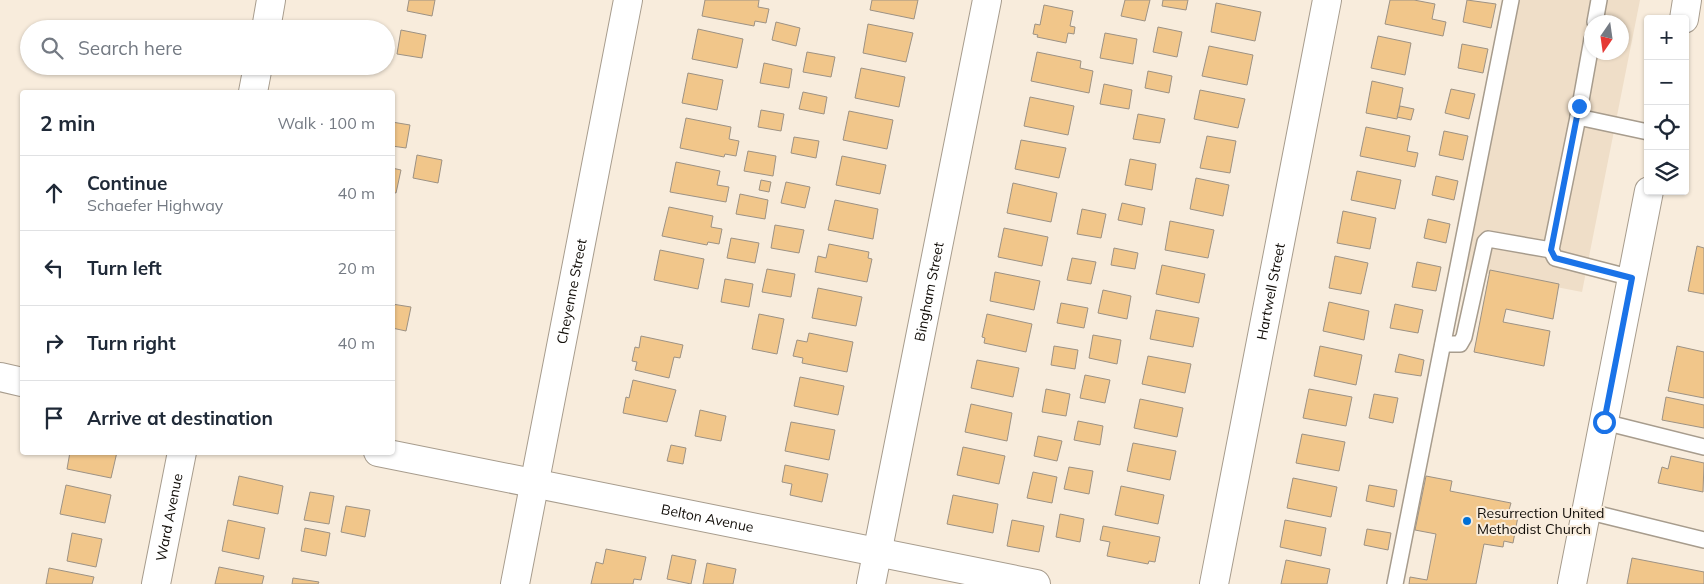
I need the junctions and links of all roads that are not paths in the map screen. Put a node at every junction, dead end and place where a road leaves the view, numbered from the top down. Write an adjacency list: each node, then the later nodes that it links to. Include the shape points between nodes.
1 (271, 0): 10 (street)
2 (628, 0): 26 (street, Cheyenne Street)
3 (987, 0): 29 (street, Bingham Street)
4 (1327, 0): 34 (street, Hartwell Street)
5 (1511, 0): 19 (lane)
6 (1599, 0): 8 (lane)
7 (1687, 0): 9 (street)
8 (1596, 15)
9 (1685, 15)
10 (268, 20)
11 (1588, 60): 14 (lane)
12 (256, 75): 13 (street)
13 (253, 90)
14 (1578, 117): 15 (lane); 17 (lane)
15 (1644, 131)
16 (1648, 195): 18 (street)
17 (1551, 250): 18 (lane, via 1555,258); 19 (lane, via 1488,239 1464,337 1460,344)
18 (1632, 278): 22 (street)
19 (1443, 344): 35 (lane)
20 (0, 377): 21 (street)
21 (20, 382)
22 (1604, 422): 23 (lane); 27 (street)
23 (1704, 447)
24 (181, 455): 30 (street, Ward Avenue)
25 (393, 455): 26 (street, Belton Avenue)
26 (534, 484): 29 (street, Belton Avenue); 31 (street, Cheyenne Street)
27 (1586, 511): 28 (lane); 36 (street)
28 (1704, 540)
29 (878, 553): 32 (street, Bingham Street); 33 (street, Belton Avenue)
30 (156, 584)
31 (515, 584)
32 (871, 584)
33 (1036, 584)
34 (1214, 584)
35 (1395, 584)
36 (1572, 584)

